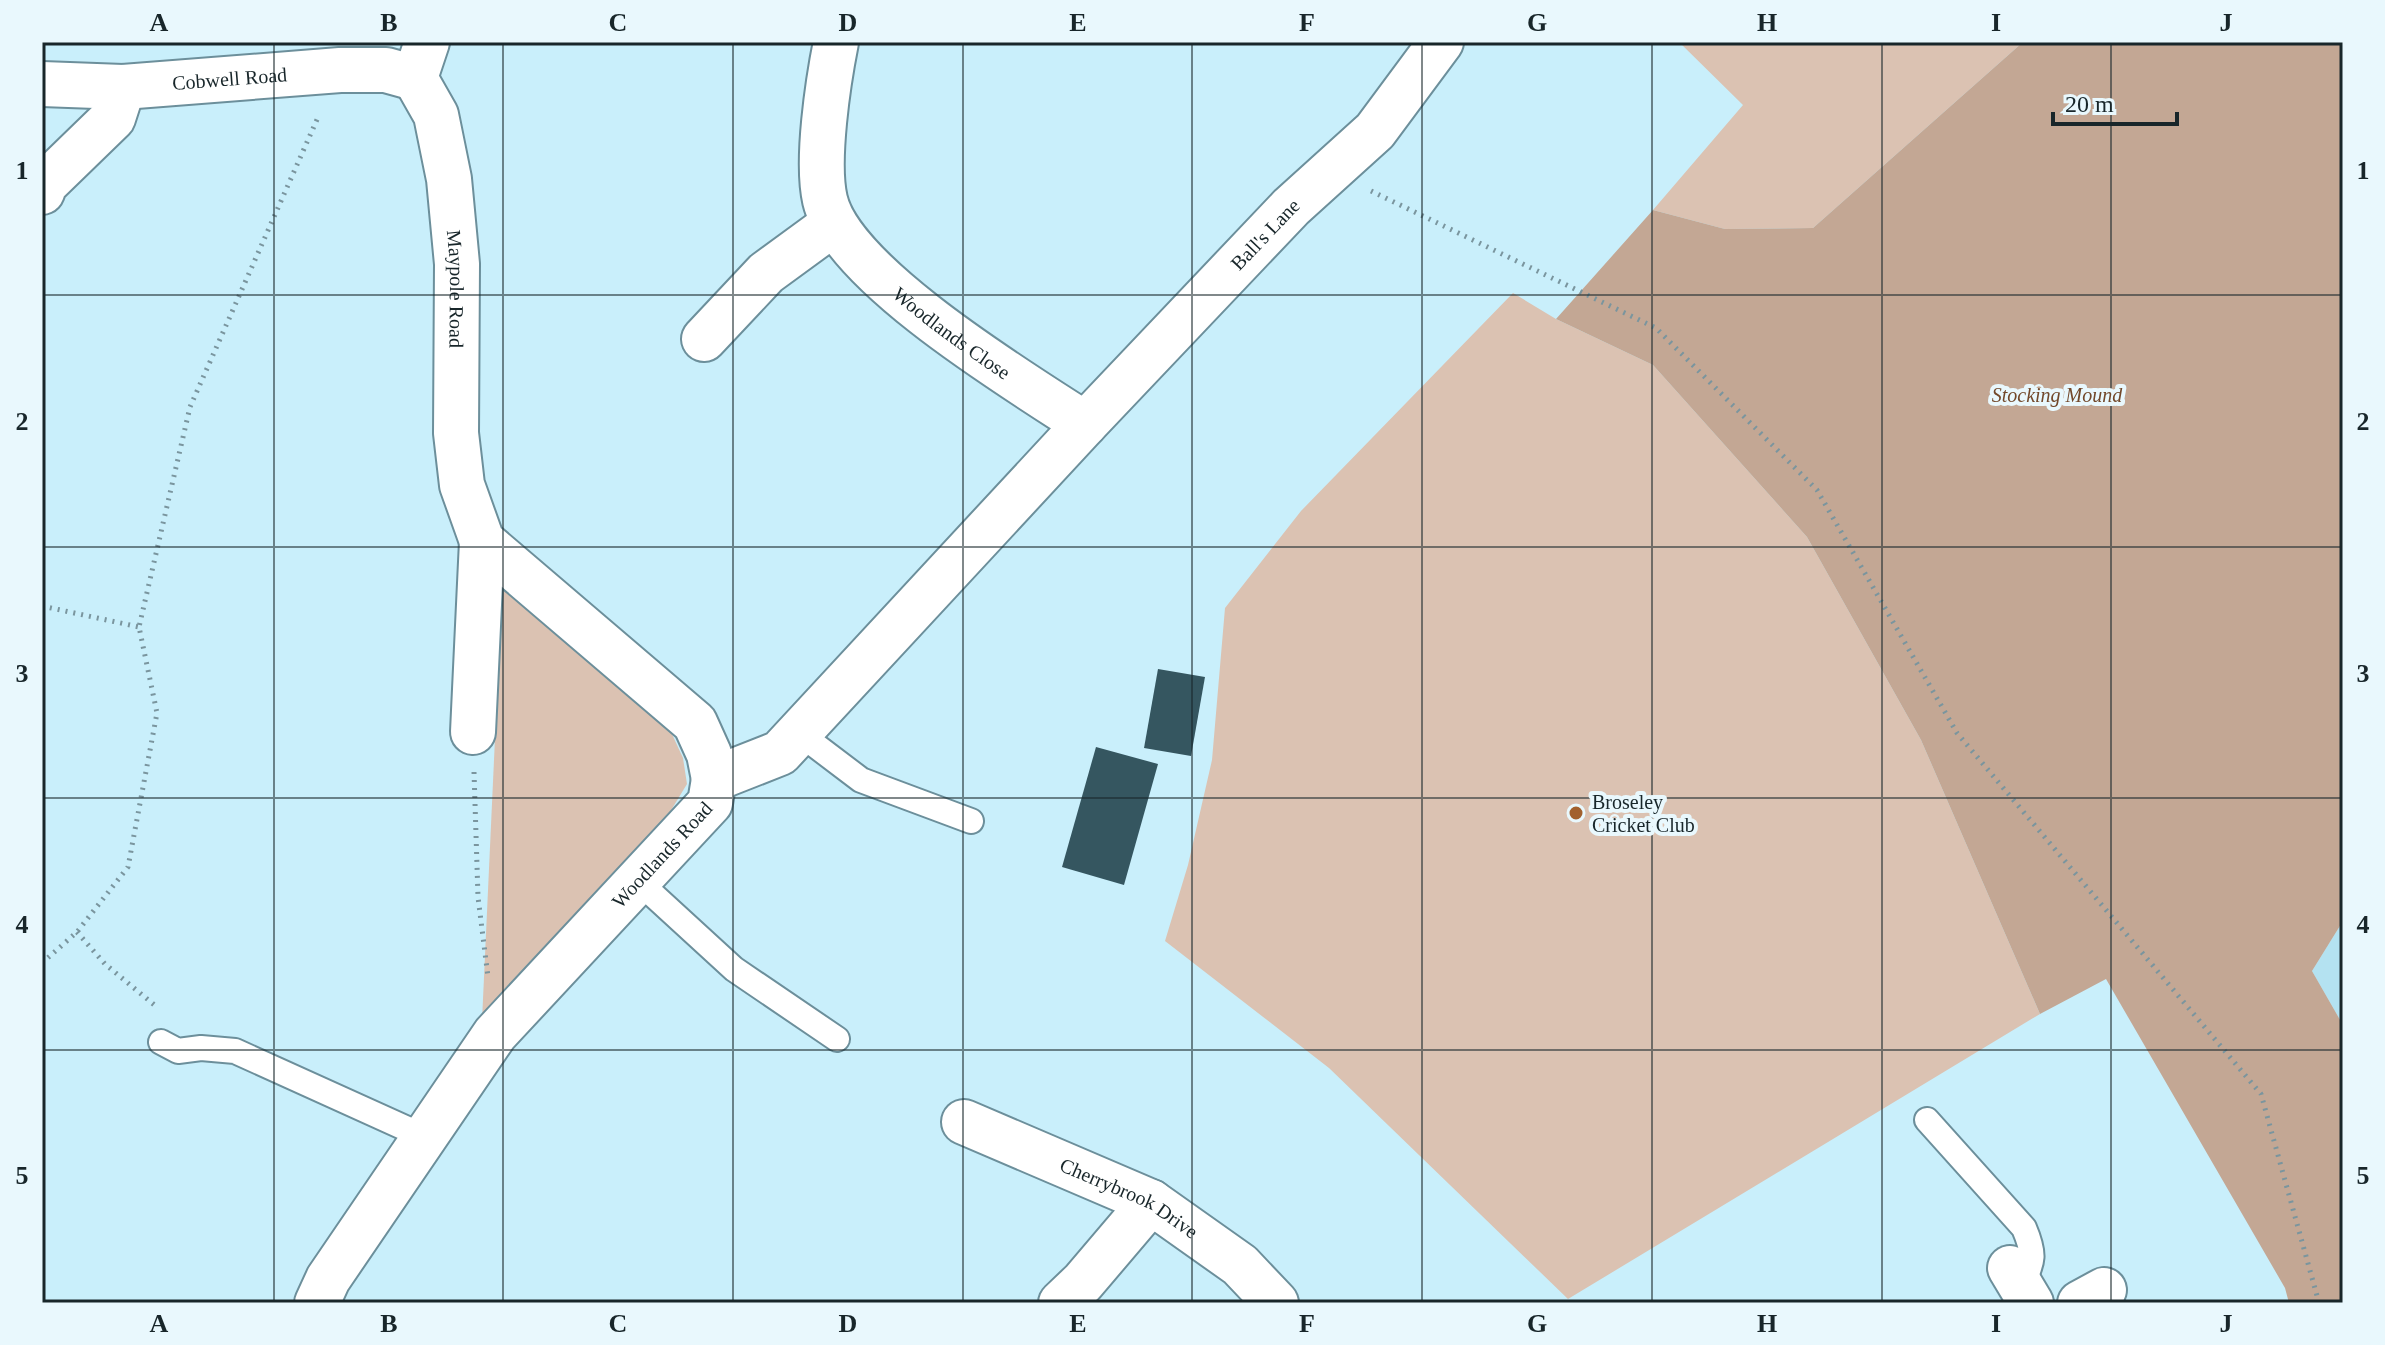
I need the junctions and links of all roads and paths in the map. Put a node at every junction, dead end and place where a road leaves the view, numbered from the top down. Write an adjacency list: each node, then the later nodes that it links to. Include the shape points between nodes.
1 (836, 42): 9 (street, Woodlands Close, via 822,169)
2 (1441, 42): 7 (street, Ball's Lane, via 1375,131)
3 (421, 60): 4 (street, Cobwell Road, via 386,70); 12 (street, Maypole Road, via 449,179 457,264 456,433 462,485)
4 (340, 70): 6 (street, Cobwell Road); 14 (path, via 190,407)
5 (42, 84): 6 (street, Cobwell Road)
6 (123, 87): 8 (street, via 113,118)
7 (1330, 171): 11 (street, Ball's Lane); 34 (path, via 1656,328 1817,490 1957,733 2261,1094)
8 (42, 192)
9 (833, 224): 10 (street, via 766,273); 11 (street, Woodlands Close, via 867,263 958,341)
10 (705, 340)
11 (1085, 424): 16 (street, Woodlands Road)
12 (482, 541): 15 (street, Maypole Road); 17 (street, Maypole Road, via 695,723)
13 (42, 606): 14 (path)
14 (139, 627): 20 (path, via 157,713 128,867)
15 (473, 732): 23 (path, via 478,897)
16 (799, 733): 17 (street, Woodlands Road, via 780,753); 18 (lane, via 861,780)
17 (714, 779): 19 (street, Woodlands Road, via 710,803)
18 (971, 821)
19 (638, 881): 23 (street, Woodlands Road); 24 (lane, via 734,969)
20 (77, 932): 21 (path); 22 (path, via 105,964)
21 (42, 963)
22 (164, 1014)
23 (495, 1034): 28 (street, Woodlands Road)
24 (837, 1039)
25 (161, 1042): 28 (lane, via 178,1051 235,1051)
26 (1927, 1120): 30 (lane, via 2024,1228 2033,1264)
27 (964, 1122): 29 (street, Cherrybrook Drive)
28 (425, 1137): 31 (street, Woodlands Road)
29 (1151, 1202): 32 (street); 33 (street, Cherrybrook Drive, via 1240,1265)
30 (2021, 1286)
31 (317, 1303)
32 (1061, 1303)
33 (1276, 1303)
34 (2319, 1303)

